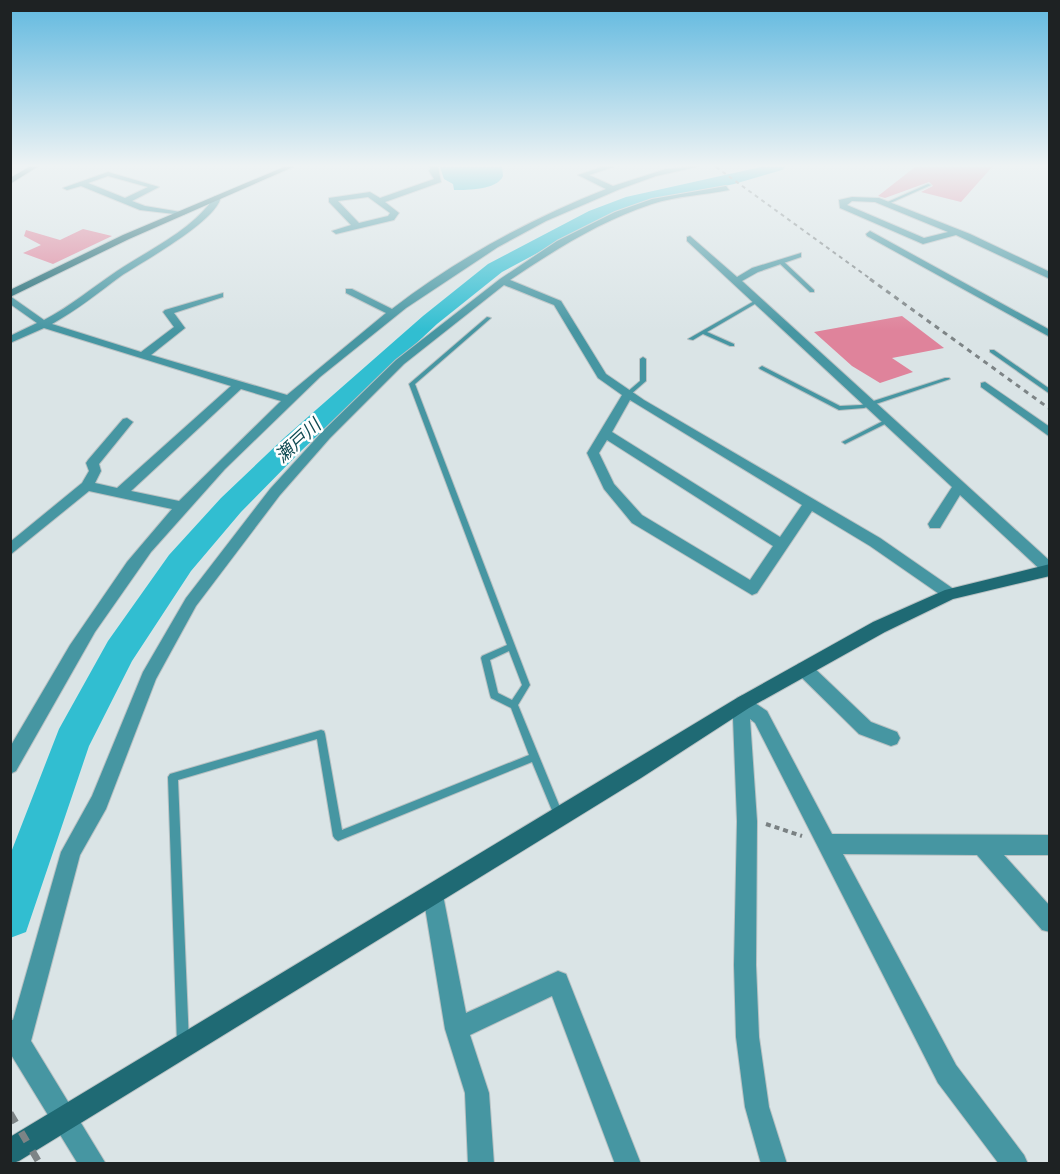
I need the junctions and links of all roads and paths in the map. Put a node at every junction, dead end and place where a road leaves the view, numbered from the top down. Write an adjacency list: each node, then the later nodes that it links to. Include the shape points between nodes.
1 (162, 222): 21 (street)
2 (196, 222): 27 (street, via 118,274 104,288)
3 (353, 222): 9 (street)
4 (375, 222): 9 (street)
5 (538, 222): 25 (street, via 515,232)
6 (602, 222): 17 (street, via 560,243)
7 (875, 222): 11 (street, via 923,241)
8 (930, 222): 11 (street)
9 (357, 226): 10 (street)
10 (336, 231)
11 (956, 232): 16 (street)
12 (870, 234): 29 (street)
13 (690, 239): 18 (street)
14 (798, 255): 15 (street)
15 (780, 261): 18 (street); 20 (lane)
16 (1050, 276)
17 (502, 281): 41 (street, via 558,303 602,376); 74 (street, via 400,363 326,435 275,492 191,602 149,677 99,802 71,852)
18 (736, 281): 24 (street)
19 (349, 291): 25 (street)
20 (812, 291)
21 (10, 294)
22 (220, 295): 34 (street, via 168,312 180,328)
23 (10, 300): 27 (street)
24 (758, 301): 28 (lane); 43 (street)
25 (391, 312): 42 (street)
26 (489, 318): 59 (lane, via 412,384)
27 (44, 324): 31 (street); 34 (street)
28 (703, 332): 30 (lane); 32 (lane)
29 (1050, 334)
30 (691, 339)
31 (10, 340)
32 (732, 345)
33 (992, 351): 40 (lane)
34 (142, 356): 38 (street)
35 (643, 358): 41 (lane, via 643,381)
36 (762, 368): 43 (lane, via 839,408)
37 (947, 379): 43 (lane)
38 (238, 385): 42 (street); 51 (street)
39 (985, 385): 47 (street)
40 (1050, 392)
41 (628, 394): 46 (street); 52 (street)
42 (287, 399): 53 (street)
43 (870, 403): 44 (street)
44 (889, 420): 48 (lane); 50 (street)
45 (127, 422): 49 (street, via 92,463 95,471)
46 (605, 433): 55 (street); 55 (street, via 593,453 609,486 637,519 752,590)
47 (1050, 433)
48 (845, 442)
49 (87, 486): 51 (street); 56 (street)
50 (959, 486): 54 (street); 57 (street)
51 (120, 493): 53 (street)
52 (810, 503): 55 (street); 58 (street)
53 (182, 506): 65 (street, via 119,583 77,645)
54 (935, 524)
55 (782, 544)
56 (10, 550)
57 (1050, 570): 58 (street)
58 (950, 594): 60 (street)
59 (511, 646): 62 (lane, via 526,686); 62 (lane, via 485,658 494,695)
60 (804, 669): 61 (street); 63 (street, via 865,728)
61 (743, 703): 66 (street); 67 (street, via 740,729); 68 (street, via 760,717)
62 (514, 705): 64 (lane)
63 (891, 738)
64 (534, 758): 66 (lane); 75 (lane, via 338,836 321,734 173,777)
65 (10, 765)
66 (559, 818): 71 (street)
67 (747, 818): 68 (path); 81 (street, via 748,1050 758,1108)
68 (826, 844): 69 (street); 82 (street, via 947,1074)
69 (981, 844): 70 (street); 72 (street)
70 (1050, 844)
71 (433, 895): 73 (street); 75 (street)
72 (1050, 922)
73 (457, 1029): 79 (street, via 477,1093); 80 (street, via 558,982)
74 (15, 1035): 76 (street)
75 (183, 1048): 76 (street)
76 (66, 1119): 77 (street); 78 (street)
77 (10, 1152)
78 (93, 1164)
79 (481, 1164)
80 (628, 1164)
81 (774, 1164)
82 (1015, 1164)

